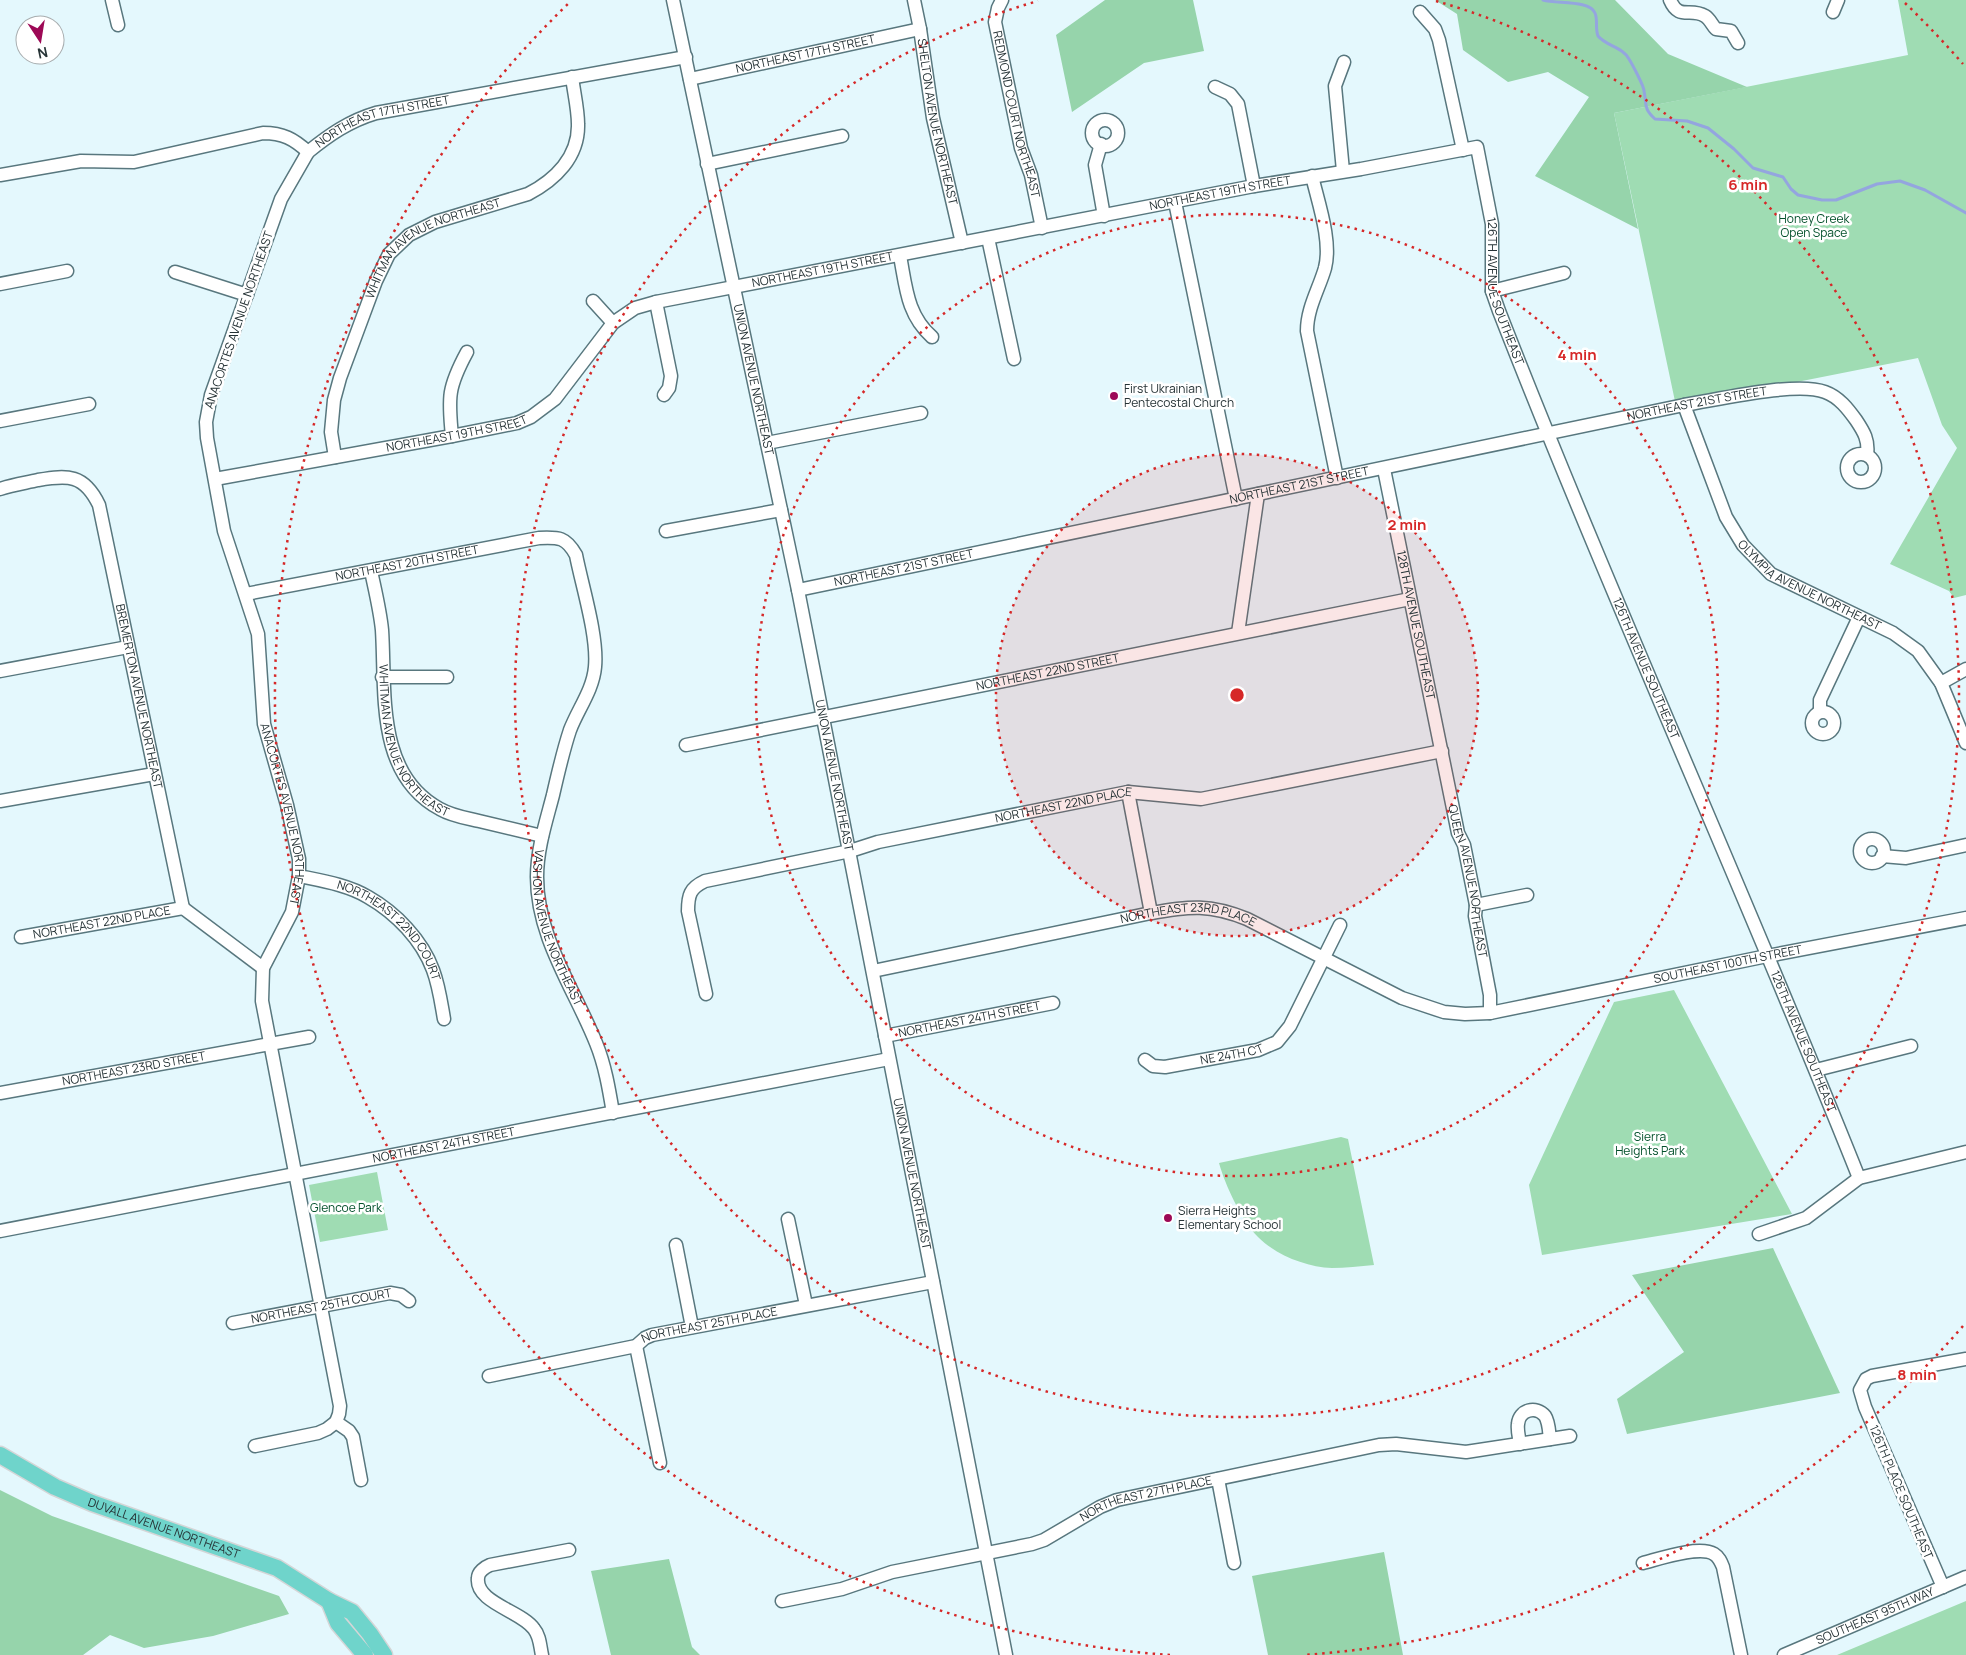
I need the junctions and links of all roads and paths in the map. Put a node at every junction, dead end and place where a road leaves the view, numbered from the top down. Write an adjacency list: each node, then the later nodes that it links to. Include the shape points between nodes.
1 (112, 0): 7 (street)
2 (674, 0): 10 (street, UNION AVENUE NORTHEAST)
3 (914, 0): 8 (street, SHELTON AVENUE NORTHEAST)
4 (1002, 0): 27 (street, REDMOND COURT NORTHEAST, via 995,22 1021,148 1031,174)
5 (1670, 0): 9 (street, via 1677,11 1699,14 1716,29 1732,32)
6 (1420, 12): 18 (street, via 1439,40)
7 (118, 25)
8 (920, 29): 13 (street, NORTHEAST 17TH STREET); 29 (street, SHELTON AVENUE NORTHEAST, via 933,118)
9 (1738, 44)
10 (686, 57): 12 (street, NORTHEAST 17TH STREET); 13 (street, UNION AVENUE NORTHEAST)
11 (1344, 62): 21 (street, via 1335,86)
12 (572, 77): 19 (street, NORTHEAST 17TH STREET, via 367,116 344,126); 53 (street, WHITMAN AVENUE NORTHEAST, via 578,126 573,149 560,170 528,194 420,228 389,254 376,281 334,400 331,432)
13 (690, 79): 20 (street, UNION AVENUE NORTHEAST)
14 (1215, 86): 24 (street, via 1230,94 1238,104)
15 (842, 136): 20 (street)
16 (1101, 144): 26 (street, via 1096,171)
17 (1476, 147): 18 (street, NORTHEAST 19TH STREET); 36 (street, 126TH AVENUE SOUTHEAST, via 1492,224)
18 (1463, 150): 21 (street, NORTHEAST 19TH STREET)
19 (308, 152): 22 (street, NORTHEAST 17TH STREET, via 290,137 263,133 134,162 81,161); 37 (street, ANACORTES AVENUE NORTHEAST, via 281,199)
20 (707, 164): 35 (street, UNION AVENUE NORTHEAST)
21 (1342, 171): 23 (street, NORTHEAST 19TH STREET)
22 (0, 175)
23 (1312, 176): 24 (street, NORTHEAST 19TH STREET); 55 (street, via 1327,256 1307,320 1307,342)
24 (1254, 186): 25 (street, NORTHEAST 19TH STREET)
25 (1175, 202): 26 (street, NORTHEAST 19TH STREET); 59 (street)
26 (1104, 216): 27 (street, NORTHEAST 19TH STREET)
27 (1042, 228): 28 (street, NORTHEAST 19TH STREET)
28 (988, 238): 29 (street, NORTHEAST 19TH STREET); 43 (street)
29 (962, 244): 30 (street, NORTHEAST 19TH STREET)
30 (900, 256): 35 (street, NORTHEAST 19TH STREET); 41 (street, via 911,309)
31 (67, 271): 34 (street)
32 (175, 272): 37 (street)
33 (1564, 273): 36 (street)
34 (0, 284)
35 (734, 288): 39 (street, NORTHEAST 19TH STREET); 51 (street, UNION AVENUE NORTHEAST)
36 (1492, 291): 49 (street, 126TH AVENUE SOUTHEAST)
37 (247, 296): 56 (street, ANACORTES AVENUE NORTHEAST, via 208,408 207,438)
38 (593, 301): 40 (street)
39 (656, 302): 40 (street, NORTHEAST 19TH STREET, via 635,308); 44 (street, via 671,376)
40 (613, 323): 50 (street, NORTHEAST 19TH STREET, via 544,409 517,423)
41 (932, 337)
42 (467, 352): 50 (street, via 452,384 449,410)
43 (1014, 359)
44 (664, 395)
45 (89, 404): 48 (street)
46 (1684, 405): 49 (street, NORTHEAST 21ST STREET); 52 (street, NORTHEAST 21ST STREET, via 1802,388 1827,393 1848,409 1864,432 1868,440); 67 (street, OLYMPIA AVENUE NORTHEAST, via 1726,517 1743,545 1771,574)
47 (921, 413): 51 (street)
48 (0, 421)
49 (1547, 434): 54 (street, NORTHEAST 21ST STREET); 95 (street, 126TH AVENUE SOUTHEAST)
50 (452, 436): 53 (street, NORTHEAST 19TH STREET)
51 (767, 443): 60 (street, UNION AVENUE NORTHEAST)
52 (1866, 455)
53 (335, 458): 56 (street, NORTHEAST 19TH STREET)
54 (1384, 469): 55 (street, NORTHEAST 21ST STREET); 66 (street, 128TH AVENUE SOUTHEAST)
55 (1337, 478): 58 (street, NORTHEAST 21ST STREET)
56 (215, 479): 65 (street, ANACORTES AVENUE NORTHEAST, via 224,531)
57 (0, 490): 69 (street, BREMERTON AVENUE NORTHEAST, via 62,476 79,480 89,488 102,514)
58 (1258, 494): 59 (street, NORTHEAST 21ST STREET); 68 (street)
59 (1236, 498): 64 (street, NORTHEAST 21ST STREET)
60 (781, 510): 61 (street); 64 (street, UNION AVENUE NORTHEAST)
61 (666, 531)
62 (566, 541): 63 (street, NORTHEAST 20TH STREET, via 539,538); 83 (street, VASHON AVENUE NORTHEAST, via 576,555 594,641 595,667 565,746)
63 (371, 570): 65 (street, NORTHEAST 20TH STREET); 72 (street, WHITMAN AVENUE NORTHEAST, via 382,629)
64 (798, 590): 76 (street, UNION AVENUE NORTHEAST)
65 (246, 594): 87 (street, ANACORTES AVENUE NORTHEAST, via 258,634 264,724 296,842)
66 (1410, 599): 68 (street, NORTHEAST 22ND STREET); 79 (street, 128TH AVENUE SOUTHEAST)
67 (1859, 617): 74 (street, OLYMPIA AVENUE NORTHEAST, via 1905,640 1924,658); 75 (street, via 1820,700)
68 (1238, 633): 76 (street, NORTHEAST 22ND STREET)
69 (128, 647): 71 (street); 80 (street, BREMERTON AVENUE NORTHEAST)
70 (1966, 669): 74 (street)
71 (0, 671)
72 (382, 677): 73 (street); 83 (street, WHITMAN AVENUE NORTHEAST, via 387,728 401,768 417,792 456,816)
73 (446, 678)
74 (1941, 683): 77 (street, OLYMPIA AVENUE NORTHEAST)
75 (1820, 712)
76 (823, 717): 78 (street, NORTHEAST 22ND STREET); 85 (street, UNION AVENUE NORTHEAST)
77 (1966, 743)
78 (686, 745)
79 (1442, 751): 81 (street, NORTHEAST 22ND PLACE, via 1201,799); 89 (street, QUEEN AVENUE NORTHEAST)
80 (154, 774): 82 (street); 90 (street, BREMERTON AVENUE NORTHEAST)
81 (1128, 792): 85 (street, NORTHEAST 22ND PLACE, via 878,842); 91 (street)
82 (0, 800)
83 (542, 836): 111 (street, VASHON AVENUE NORTHEAST, via 537,878 542,919 556,958 597,1044)
84 (1966, 846): 86 (street, via 1906,858)
85 (850, 851): 98 (street, UNION AVENUE NORTHEAST); 99 (street, NORTHEAST 22ND PLACE, via 696,885 688,900 688,912)
86 (1882, 856)
87 (299, 876): 97 (street, ANACORTES AVENUE NORTHEAST, via 292,912); 102 (street, NORTHEAST 22ND COURT, via 330,882 368,896 401,922 433,969)
88 (1527, 895): 89 (street)
89 (1476, 905): 101 (street, QUEEN AVENUE NORTHEAST)
90 (183, 908): 94 (street, NORTHEAST 22ND PLACE); 97 (street)
91 (1151, 913): 96 (street, NORTHEAST 23RD PLACE, via 1185,907 1210,907 1229,912); 98 (street, NORTHEAST 23RD PLACE)
92 (1966, 918): 95 (street, SOUTHEAST 100TH STREET)
93 (1340, 925): 96 (street, NE 24TH CT)
94 (21, 937)
95 (1767, 956): 101 (street, SOUTHEAST 100TH STREET); 109 (street, 126TH AVENUE SOUTHEAST)
96 (1324, 958): 101 (street, NORTHEAST 23RD PLACE, via 1402,998 1428,1007 1444,1012); 108 (street, NE 24TH CT, via 1290,1026 1277,1042 1258,1050 1164,1067 1153,1066)
97 (263, 968): 105 (street, ANACORTES AVENUE NORTHEAST, via 262,1001)
98 (872, 971): 103 (street, UNION AVENUE NORTHEAST)
99 (706, 994)
100 (1053, 1003): 103 (street, NORTHEAST 24TH STREET)
101 (1490, 1013)
102 (444, 1018)
103 (885, 1036): 107 (street, UNION AVENUE NORTHEAST)
104 (310, 1037): 105 (street, NORTHEAST 23RD STREET)
105 (269, 1044): 110 (street, NORTHEAST 23RD STREET); 113 (street, ANACORTES AVENUE NORTHEAST)
106 (1911, 1046): 109 (street)
107 (889, 1059): 111 (street, NORTHEAST 24TH STREET); 119 (street, UNION AVENUE NORTHEAST)
108 (1145, 1060)
109 (1816, 1070): 114 (street, 126TH AVENUE SOUTHEAST)
110 (0, 1093)
111 (613, 1113): 113 (street, NORTHEAST 24TH STREET)
112 (1966, 1152): 114 (street)
113 (294, 1175): 116 (street, NORTHEAST 24TH STREET); 122 (street, ANACORTES AVENUE NORTHEAST)
114 (1859, 1178): 117 (street, via 1806,1218)
115 (788, 1219): 121 (street)
116 (0, 1231)
117 (1759, 1234)
118 (676, 1245): 124 (street)
119 (933, 1282): 121 (street, NORTHEAST 25TH PLACE); 138 (street, UNION AVENUE NORTHEAST)
120 (408, 1301): 122 (street, NORTHEAST 25TH COURT, via 401,1295 390,1293)
121 (806, 1305): 124 (street, NORTHEAST 25TH PLACE)
122 (321, 1306): 123 (street, NORTHEAST 25TH COURT); 128 (street, ANACORTES AVENUE NORTHEAST, via 340,1406)
123 (233, 1324)
124 (692, 1327): 125 (street, NORTHEAST 25TH PLACE, via 652,1335)
125 (636, 1346): 127 (street, NORTHEAST 25TH PLACE); 134 (street)
126 (1966, 1359): 142 (street, 126TH PLACE SOUTHEAST, via 1872,1376 1866,1379 1860,1390)
127 (489, 1376)
128 (336, 1422): 132 (street, via 318,1433); 136 (street, via 352,1437)
129 (1570, 1436): 130 (street, NORTHEAST 27TH PLACE)
130 (1550, 1439): 131 (street, NORTHEAST 27TH PLACE); 131 (street, via 1546,1418 1539,1411 1530,1410 1522,1414 1518,1422)
131 (1520, 1444): 135 (street, NORTHEAST 27TH PLACE, via 1466,1452 1388,1444)
132 (254, 1446)
133 (0, 1455): 143 (main road, DUVALL AVENUE NORTHEAST, via 54,1487 92,1503 277,1568)
134 (660, 1464)
135 (1218, 1479): 138 (street, NORTHEAST 27TH PLACE, via 1117,1500 1044,1540); 139 (street)
136 (361, 1480)
137 (569, 1550): 147 (street, via 490,1564 479,1574 478,1584 484,1595 526,1620 534,1629)
138 (985, 1553): 144 (street, NORTHEAST 27TH PLACE, via 892,1572 842,1589); 148 (street, UNION AVENUE NORTHEAST)
139 (1234, 1563)
140 (1643, 1563): 149 (street, via 1693,1551 1715,1554 1723,1566)
141 (1966, 1577): 142 (street, SOUTHEAST 95TH WAY)
142 (1943, 1587): 150 (street, SOUTHEAST 95TH WAY)
143 (329, 1601): 145 (main road, via 338,1623); 146 (main road, DUVALL AVENUE NORTHEAST, via 352,1612)
144 (782, 1601)
145 (365, 1655)
146 (384, 1655)
147 (542, 1655)
148 (1006, 1655)
149 (1741, 1655)
150 (1784, 1655)

